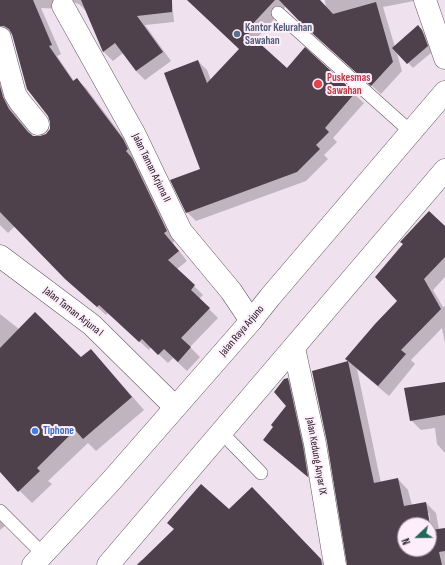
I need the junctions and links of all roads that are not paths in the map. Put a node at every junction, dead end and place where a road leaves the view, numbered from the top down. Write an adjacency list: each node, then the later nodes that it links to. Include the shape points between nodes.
1 (425, 0): 5 (main road)
2 (63, 6): 11 (main road, Jalan Taman Arjuna II, via 134,133 181,231 230,290)
3 (278, 13): 8 (lane)
4 (0, 38): 7 (main road, via 15,94)
5 (445, 58)
6 (445, 92): 8 (main road, Jalan Raya Arjuno)
7 (38, 124)
8 (411, 132): 11 (main road, Jalan Raya Arjuno)
9 (445, 170): 12 (main road)
10 (0, 256): 13 (main road, Jalan Taman Arjuna I, via 92,325)
11 (251, 321): 13 (main road, Jalan Raya Arjuno)
12 (294, 348): 14 (main road); 19 (main road, Jalan Kedung Anyar IX, via 315,444)
13 (175, 406): 17 (main road, Jalan Raya Arjuno, via 112,480)
14 (222, 433): 15 (lane); 18 (main road)
15 (261, 473)
16 (0, 511): 17 (lane)
17 (38, 560)
18 (108, 565)
19 (335, 565)

